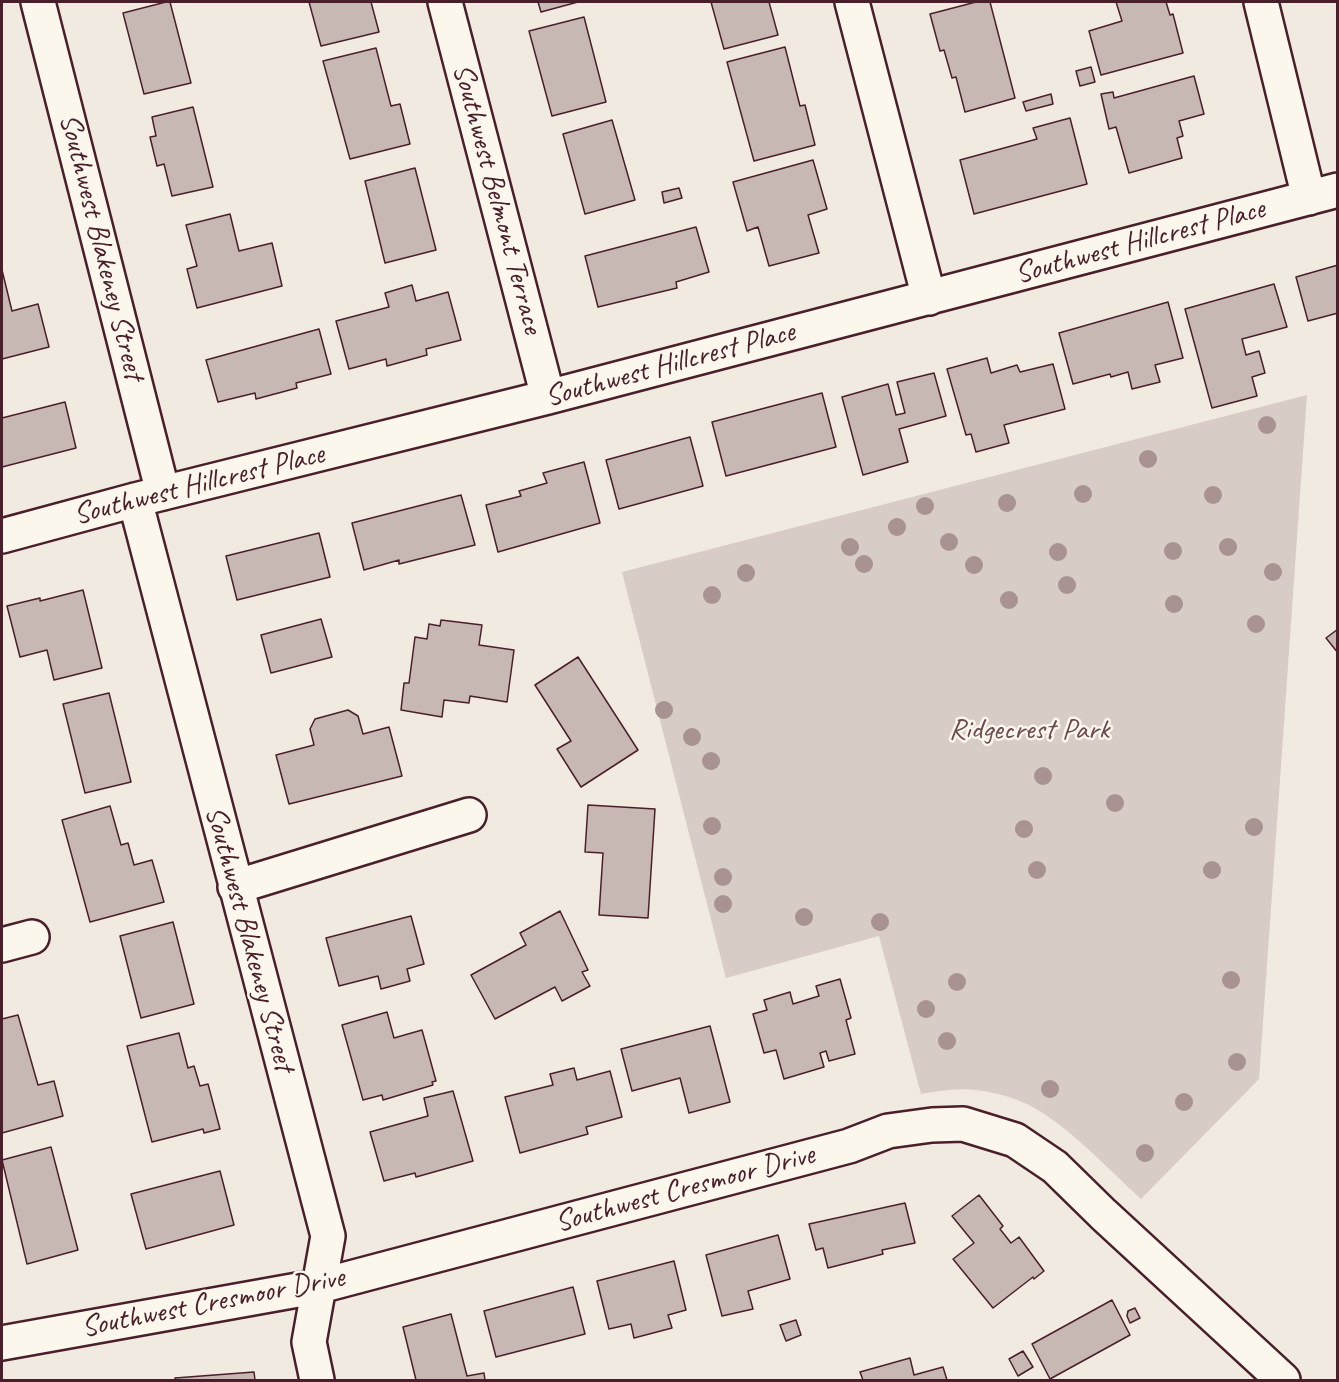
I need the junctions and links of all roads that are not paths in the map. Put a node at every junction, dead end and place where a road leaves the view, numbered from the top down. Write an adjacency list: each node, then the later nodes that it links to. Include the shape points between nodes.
1 (38, 2): 8 (street, Southwest Blakeney Street)
2 (445, 2): 7 (street, Southwest Belmont Terrace)
3 (852, 2): 6 (street)
4 (1261, 2): 5 (street)
5 (1323, 194): 6 (street, Southwest Hillcrest Place)
6 (929, 298): 7 (street, Southwest Hillcrest Place)
7 (548, 397): 8 (street, Southwest Hillcrest Place)
8 (149, 497): 9 (street, Southwest Hillcrest Place); 11 (street, Southwest Blakeney Street)
9 (2, 536)
10 (469, 815): 11 (street)
11 (235, 887): 12 (street, Southwest Blakeney Street, via 328,1236)
12 (320, 1286): 13 (street, Southwest Cresmoor Drive); 14 (street, Southwest Cresmoor Drive, via 849,1146 888,1131 963,1125 1015,1140 1055,1167); 15 (street, Southwest Blakeney Street, via 309,1342)
13 (2, 1343)
14 (1268, 1377)
15 (317, 1380)

